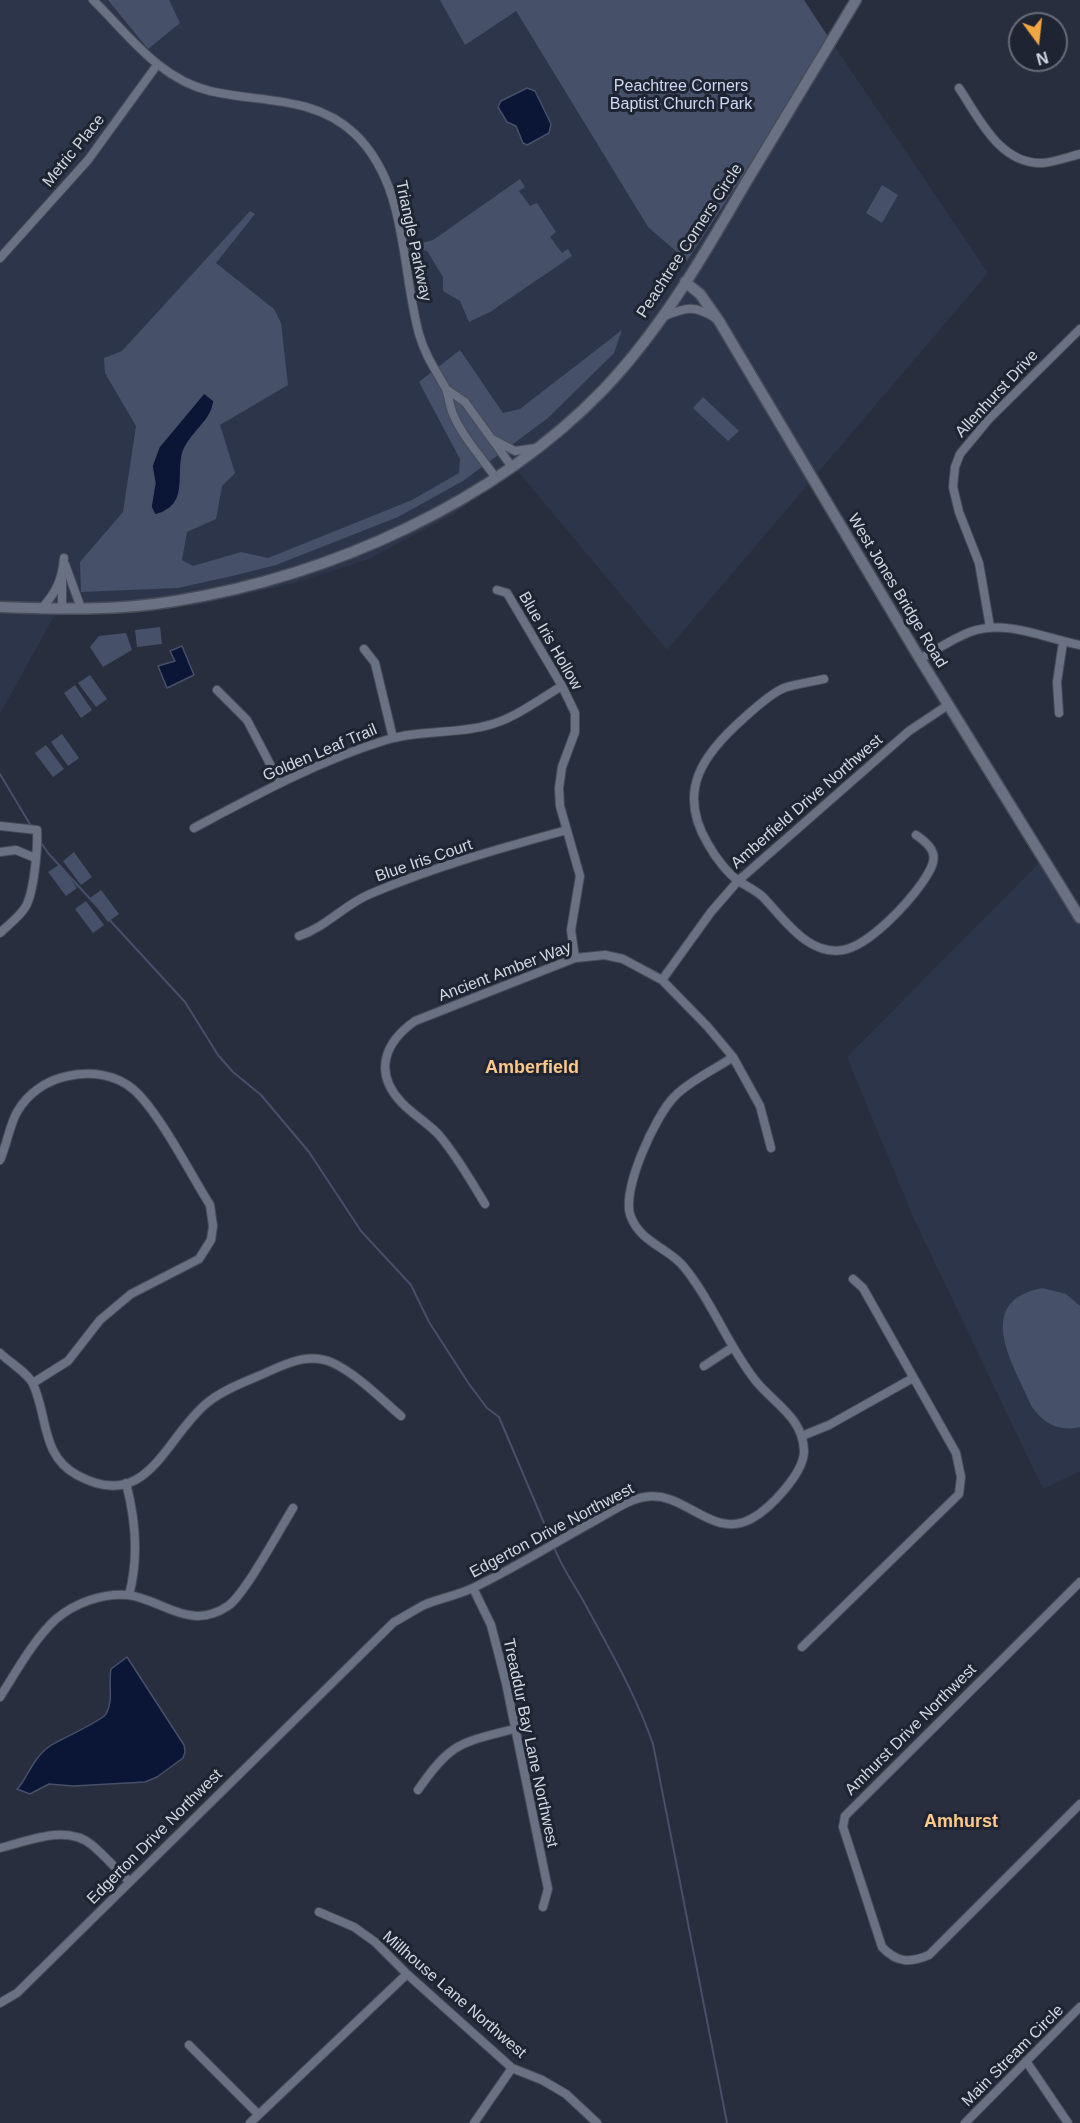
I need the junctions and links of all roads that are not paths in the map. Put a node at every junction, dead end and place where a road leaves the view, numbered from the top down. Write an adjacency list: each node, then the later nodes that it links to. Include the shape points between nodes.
1 (93, 0): 3 (street, Triangle Parkway)
2 (856, 0): 8 (street, Peachtree Corners Circle)
3 (157, 65): 6 (street, Metric Place, via 87,160); 12 (street, Triangle Parkway, via 209,91 303,105 322,112 355,134 385,176 420,336)
4 (959, 88): 5 (street, via 992,138 1007,153 1026,162 1044,163)
5 (1080, 154)
6 (3, 248): 7 (street, Metric Place)
7 (0, 258)
8 (685, 282): 9 (street, Peachtree Corners Circle); 10 (street, West Jones Bridge Road, via 700,294)
9 (661, 318): 10 (street, via 690,308 701,309); 14 (street, Peachtree Corners Circle, via 605,388)
10 (719, 321): 27 (street, West Jones Bridge Road)
11 (1080, 329): 23 (street, Allenhurst Drive, via 989,419 960,454 955,467 953,487 958,512 979,563)
12 (446, 389): 13 (street, Triangle Parkway, via 465,402); 16 (street, Triangle Parkway, via 453,414)
13 (492, 439): 14 (street, via 515,451); 15 (street, Triangle Parkway)
14 (537, 448): 15 (street, Peachtree Corners Circle)
15 (512, 467): 16 (street, Peachtree Corners Circle)
16 (496, 478): 21 (street, Peachtree Corners Circle, via 425,520 318,564 244,587 173,602)
17 (62, 578): 20 (street); 21 (street, via 63,558); 22 (street)
18 (497, 590): 29 (street, Blue Iris Hollow, via 507,593)
19 (0, 607): 22 (street, Peachtree Corners Circle)
20 (62, 608): 21 (street, Peachtree Corners Circle); 22 (street, Peachtree Corners Circle)
21 (81, 608)
22 (41, 609)
23 (990, 627): 24 (street, via 1028,631); 27 (street, via 968,633)
24 (1063, 642): 25 (street); 32 (street, via 1057,682)
25 (1080, 645)
26 (364, 649): 33 (street, via 375,663)
27 (920, 659): 31 (street, West Jones Bridge Road)
28 (824, 679): 41 (street, via 783,689 755,708 717,742 695,780 702,834)
29 (562, 686): 33 (street, Golden Leaf Trail, via 493,724); 37 (street, Blue Iris Hollow, via 575,713 575,732 559,788)
30 (217, 690): 34 (street, via 247,720)
31 (948, 705): 41 (street, Amberfield Drive Northwest, via 909,731); 42 (street, West Jones Bridge Road)
32 (1059, 713)
33 (393, 738): 34 (street, Golden Leaf Trail)
34 (280, 783): 36 (street, Golden Leaf Trail)
35 (0, 826): 40 (street, via 37,830)
36 (194, 828)
37 (567, 830): 44 (street, Blue Iris Court, via 415,875 365,896 316,931); 45 (street, Blue Iris Hollow, via 580,876 571,930)
38 (916, 835): 41 (street, via 929,844 934,854 933,866 894,915 875,932 844,950 819,949 799,935 760,894)
39 (0, 852): 40 (street, via 16,850)
40 (35, 858): 43 (street, via 34,881 26,908)
41 (738, 881): 46 (street, Amberfield Drive Northwest)
42 (1080, 918)
43 (0, 933)
44 (299, 936)
45 (575, 958): 46 (street, Ancient Amber Way, via 622,958); 50 (street, Ancient Amber Way, via 415,1021 390,1044 386,1057 388,1083 438,1135)
46 (662, 980): 47 (street, Ancient Amber Way)
47 (733, 1057): 48 (street, Ancient Amber Way, via 760,1106); 52 (street, via 676,1095 661,1115 628,1201 630,1217 650,1242 683,1266)
48 (771, 1148)
49 (0, 1160): 56 (street, via 18,1111 38,1089 69,1075 101,1075 133,1089 149,1107 213,1214 211,1240 199,1259 115,1306 100,1320 77,1354)
50 (485, 1204)
51 (853, 1279): 55 (street, via 863,1288)
52 (733, 1347): 54 (street); 58 (street, via 756,1381 794,1419)
53 (0, 1353): 56 (street)
54 (704, 1366)
55 (912, 1378): 58 (street); 64 (street, via 956,1453 961,1478 959,1494)
56 (33, 1383): 59 (street, via 47,1439 63,1466 91,1482)
57 (401, 1416): 59 (street, via 333,1363 318,1359 291,1362 209,1401 179,1432 154,1468)
58 (802, 1436): 62 (street, Edgerton Drive Northwest, via 802,1466 787,1486 751,1519 716,1522 665,1496 643,1497)
59 (126, 1483): 63 (street, via 135,1533)
60 (293, 1508): 63 (street, via 228,1606 187,1615)
61 (1080, 1582): 68 (street, Amhurst Drive Northwest, via 845,1816 843,1827 882,1947 897,1960 907,1962 929,1955)
62 (473, 1588): 66 (street, Treaddur Bay Lane Northwest, via 490,1625); 70 (street, Edgerton Drive Northwest, via 423,1606 394,1622)
63 (129, 1595): 65 (street, via 85,1602 61,1615)
64 (802, 1647)
65 (0, 1697)
66 (514, 1730): 67 (street, via 459,1744 434,1766); 71 (street, Treaddur Bay Lane Northwest, via 548,1889)
67 (418, 1790)
68 (1080, 1804)
69 (0, 1848): 70 (street, via 61,1833 76,1836)
70 (129, 1881): 74 (street, Edgerton Drive Northwest, via 17,1994)
71 (543, 1907)
72 (319, 1912): 73 (street, Millhouse Lane Northwest, via 354,1927)
73 (407, 1974): 78 (street, Millhouse Lane Northwest); 79 (street)
74 (0, 2003)
75 (1080, 2007): 77 (street, Main Stream Circle)
76 (189, 2045): 79 (street)
77 (1026, 2061): 83 (street, Main Stream Circle); 84 (street)
78 (512, 2068): 81 (street); 82 (street, Millhouse Lane Northwest, via 566,2094)
79 (258, 2114): 80 (street)
80 (250, 2123)
81 (474, 2123)
82 (597, 2123)
83 (965, 2123)
84 (1068, 2123)

